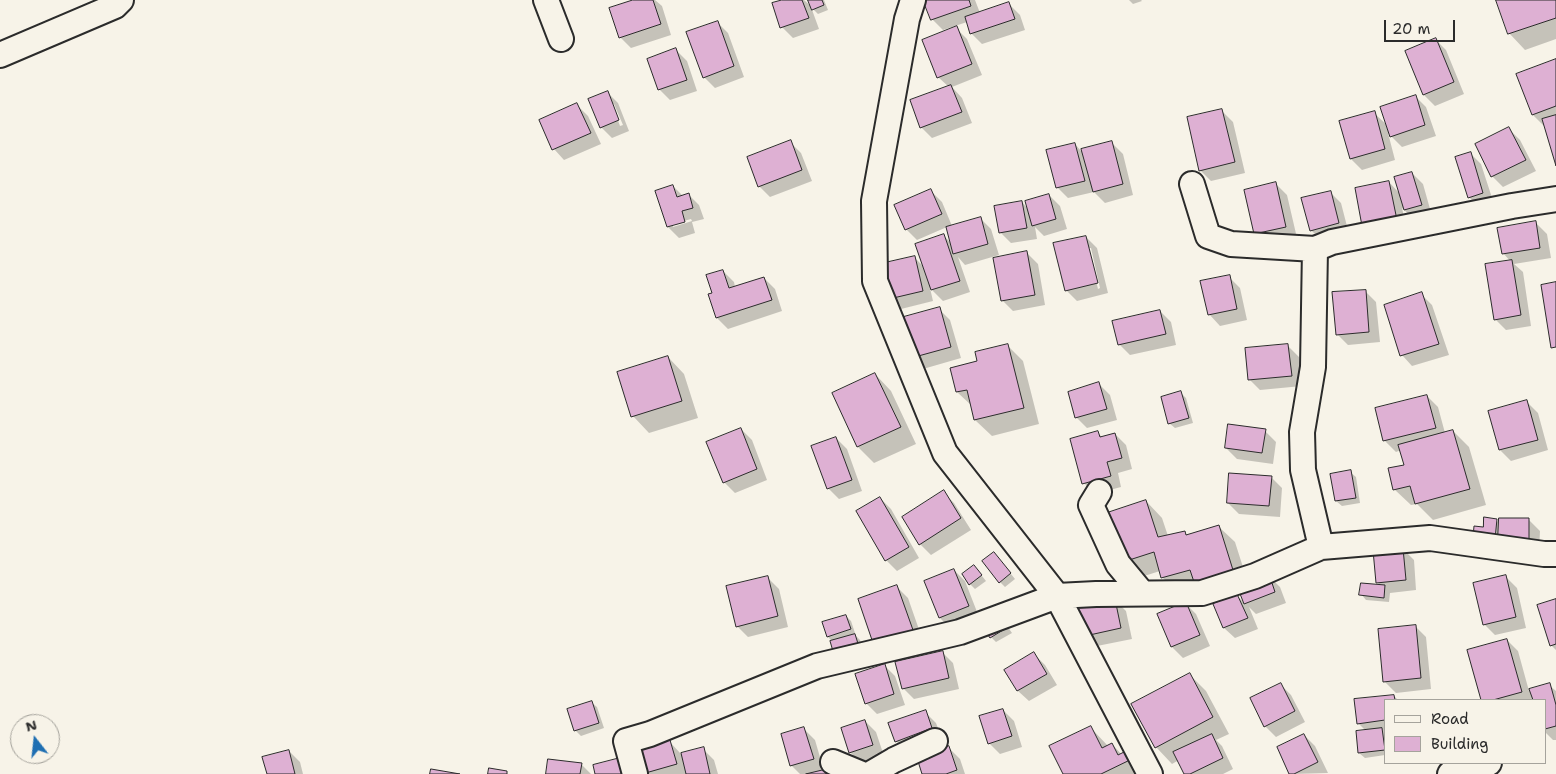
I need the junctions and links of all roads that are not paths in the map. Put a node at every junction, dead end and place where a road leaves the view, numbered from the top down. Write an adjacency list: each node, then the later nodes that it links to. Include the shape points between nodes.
1 (121, 0): 5 (street, via 115,6)
2 (546, 0): 4 (street)
3 (913, 0): 13 (street, via 874,201 875,281 946,453)
4 (561, 40)
5 (0, 55)
6 (1192, 184): 8 (street, via 1208,236 1231,244)
7 (1556, 199): 8 (street, via 1332,242)
8 (1315, 249): 10 (street, via 1314,367 1302,432 1303,470)
9 (1099, 492): 12 (street, via 1091,505 1118,564)
10 (1322, 547): 11 (street, via 1430,538); 12 (street, via 1255,576 1202,593)
11 (1556, 554)
12 (1142, 593): 13 (street)
13 (1057, 596): 17 (street, via 960,632 817,666 626,742); 20 (street)
14 (935, 741): 19 (street)
15 (833, 762): 18 (street)
16 (1485, 764): 21 (street)
17 (636, 774)
18 (862, 774)
19 (870, 774)
20 (1150, 774)
21 (1450, 774)

